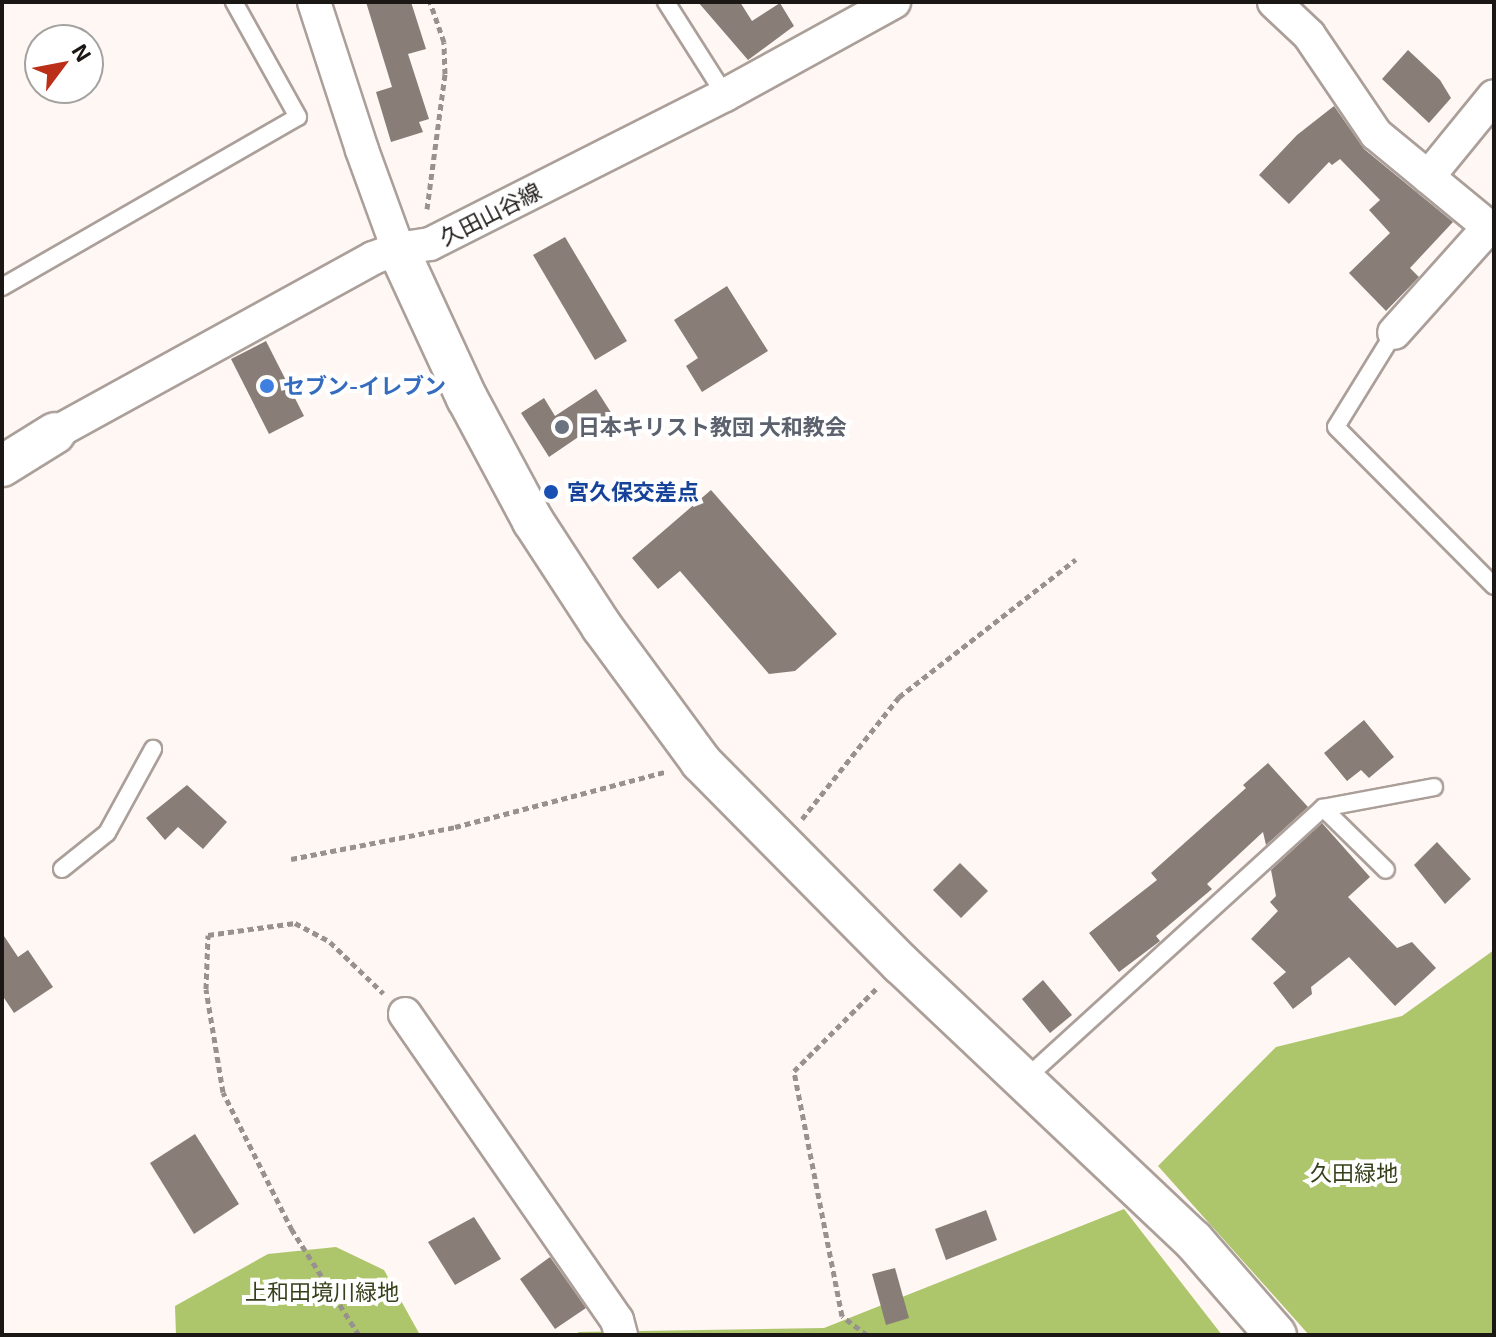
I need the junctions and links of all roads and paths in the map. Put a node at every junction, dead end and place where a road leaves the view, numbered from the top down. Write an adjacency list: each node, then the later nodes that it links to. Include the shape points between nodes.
1 (234, 2): 13 (lane, via 298,117)
2 (314, 2): 12 (street)
3 (430, 2): 10 (path, via 444,42 445,74)
4 (666, 2): 7 (lane)
5 (894, 2): 7 (street, 久田山谷線)
6 (1274, 2): 9 (street, via 1309,35 1376,134)
7 (725, 95): 12 (street, 久田山谷線, via 430,244)
8 (1494, 96): 9 (street)
9 (1428, 177): 11 (street)
10 (426, 220)
11 (1492, 229): 14 (street)
12 (398, 249): 15 (street, 久田山谷線); 20 (street, via 467,398 533,521 602,627)
13 (2, 287)
14 (1394, 333): 18 (lane, via 1336,427)
15 (55, 433): 16 (street, 久田山谷線)
16 (2, 466)
17 (1076, 559): 23 (path, via 899,697)
18 (1494, 586)
19 (153, 749): 25 (lane, via 107,833)
20 (701, 762): 23 (street); 24 (path, via 455,827)
21 (1434, 787): 22 (lane)
22 (1323, 808): 26 (lane); 29 (lane)
23 (781, 844): 27 (street)
24 (291, 859)
25 (62, 869)
26 (1386, 870)
27 (901, 964): 29 (street); 32 (path, via 794,1071 842,1316)
28 (405, 1014): 30 (path, via 330,942 295,923 208,935 206,989 223,1092 292,1230); 31 (street, via 617,1320)
29 (1024, 1080): 33 (street, via 1193,1240)
30 (359, 1335)
31 (621, 1335)
32 (867, 1335)
33 (1276, 1335)

